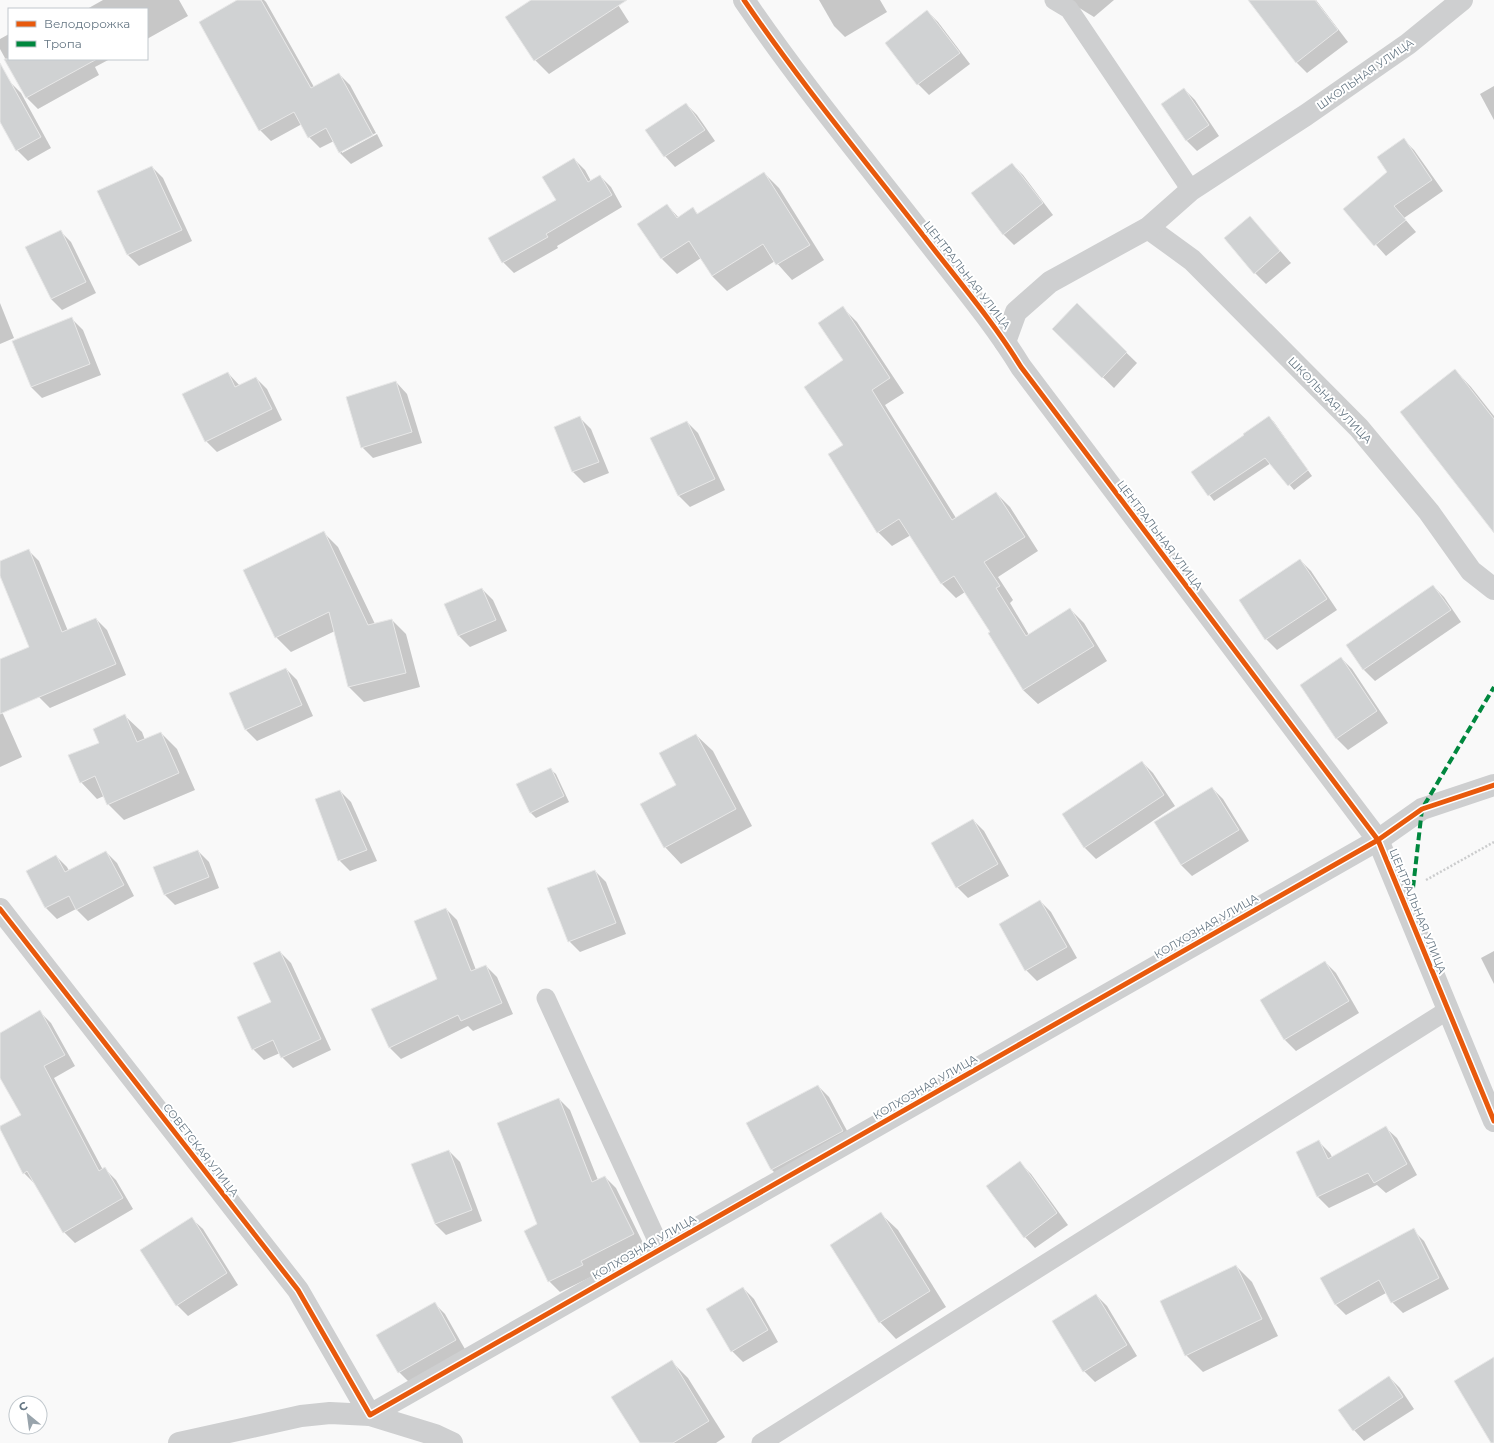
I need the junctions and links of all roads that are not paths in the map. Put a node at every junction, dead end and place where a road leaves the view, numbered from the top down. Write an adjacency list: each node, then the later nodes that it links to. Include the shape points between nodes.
1 (744, 0): 6 (street, ЦЕНТРАЛЬНАЯ УЛИЦА, via 774,45)
2 (1054, 0): 4 (lane, via 1069,9)
3 (1462, 0): 4 (street, ШКОЛЬНАЯ УЛИЦА, via 1408,44)
4 (1191, 190): 5 (street, ШКОЛЬНАЯ УЛИЦА)
5 (1148, 228): 6 (street, ШКОЛЬНАЯ УЛИЦА, via 1050,282 1016,312); 7 (street, ШКОЛЬНАЯ УЛИЦА, via 1192,260 1359,428 1428,512 1471,571)
6 (1005, 342): 9 (street, ЦЕНТРАЛЬНАЯ УЛИЦА, via 1026,374)
7 (1494, 589)
8 (1494, 785): 9 (street, КОЛХОЗНАЯ УЛИЦА, via 1422,809)
9 (1378, 840): 12 (street, ЦЕНТРАЛЬНАЯ УЛИЦА); 14 (street, КОЛХОЗНАЯ УЛИЦА)
10 (0, 909): 15 (street, СОВЕТСКАЯ УЛИЦА, via 298,1290)
11 (546, 998): 14 (lane)
12 (1448, 1010): 13 (street, ЦЕНТРАЛЬНАЯ УЛИЦА); 18 (lane)
13 (1494, 1120)
14 (661, 1249): 15 (street, КОЛХОЗНАЯ УЛИЦА)
15 (370, 1415): 16 (street, via 330,1413 301,1416); 17 (street)
16 (179, 1443)
17 (452, 1443)
18 (761, 1443)

